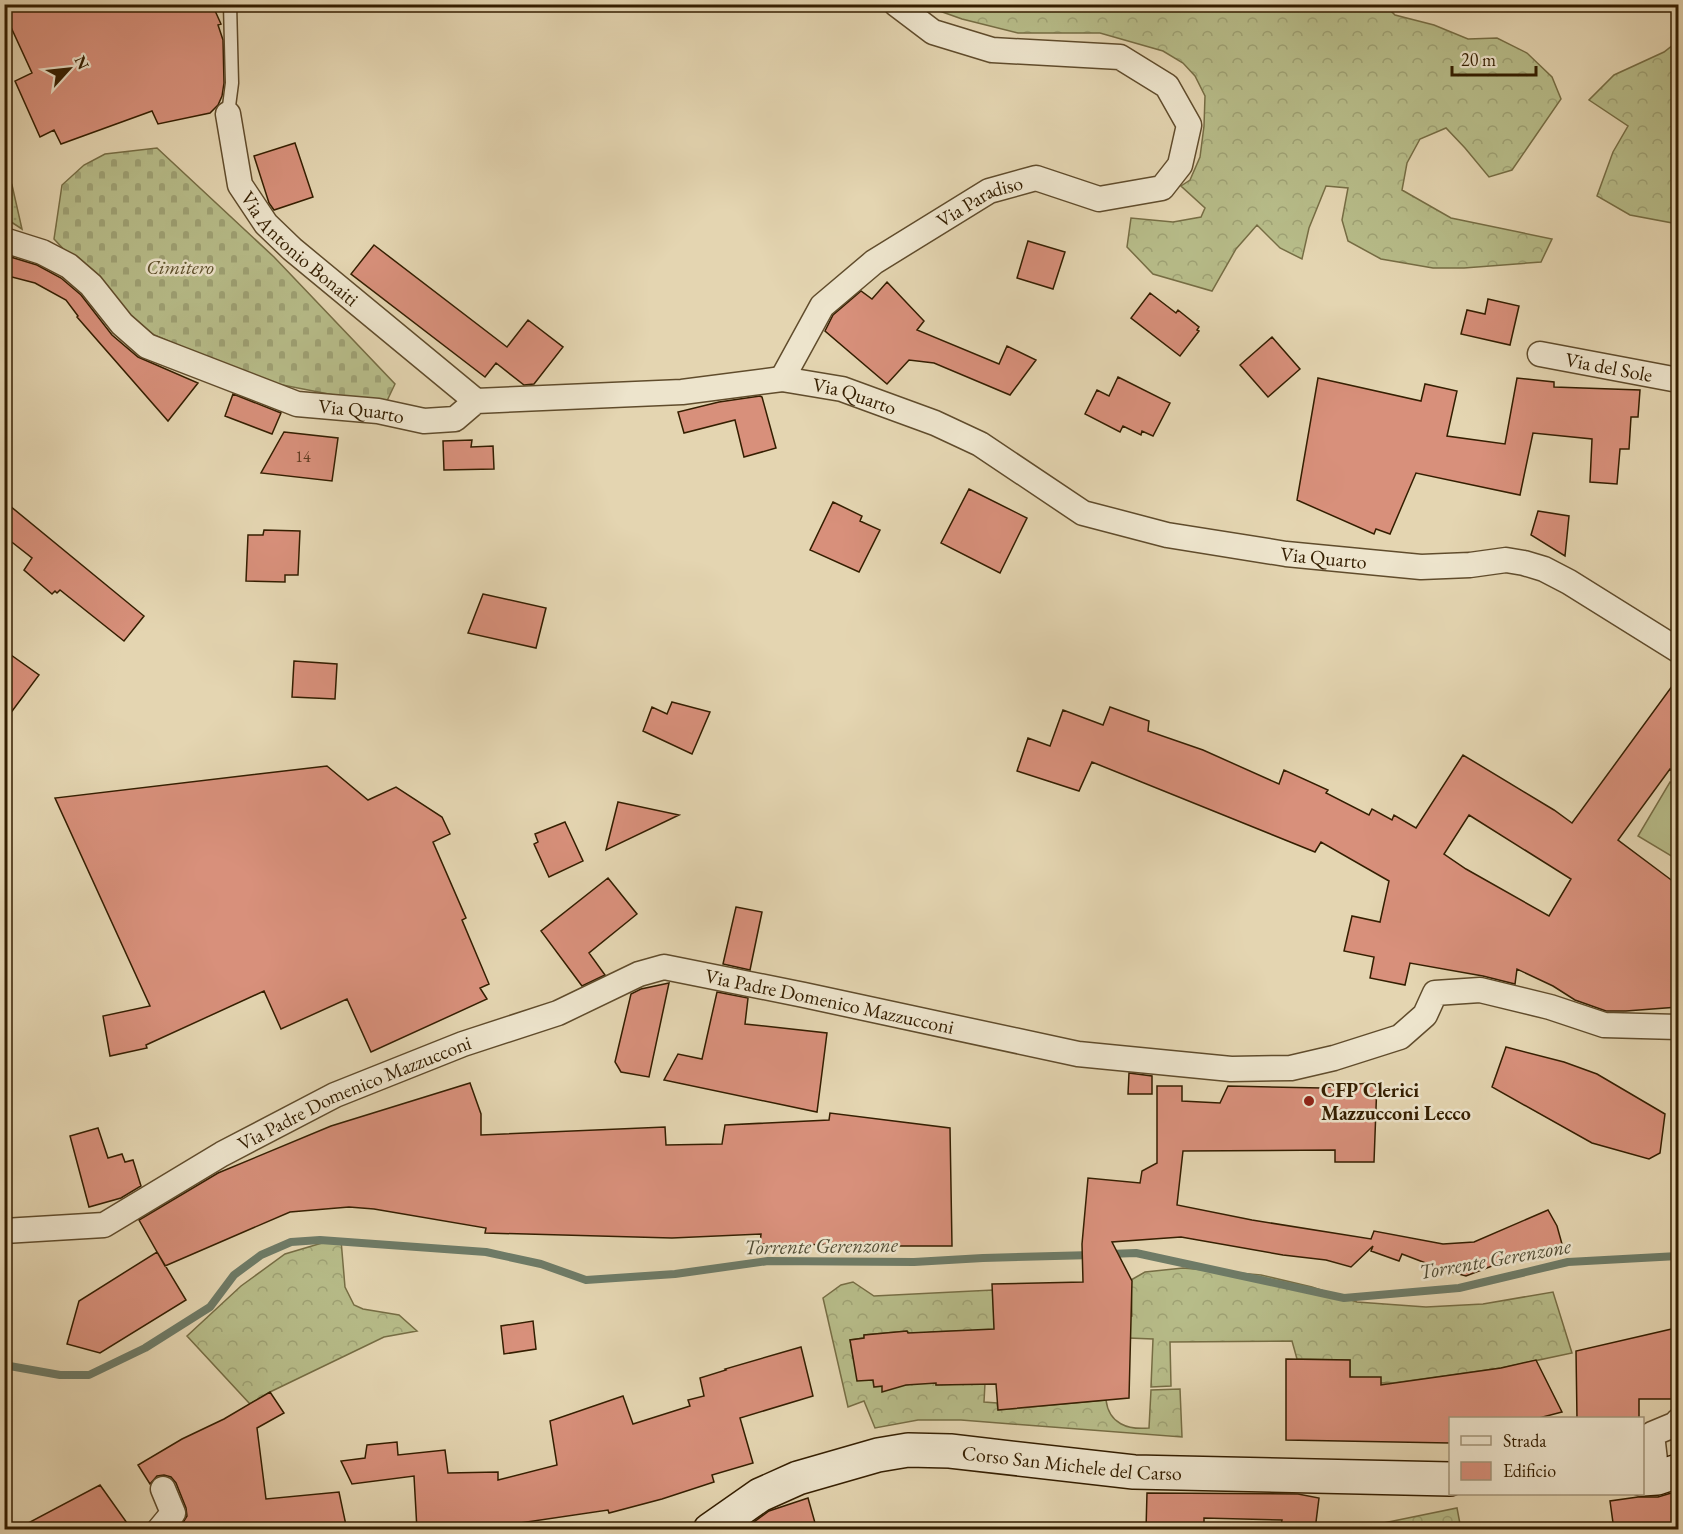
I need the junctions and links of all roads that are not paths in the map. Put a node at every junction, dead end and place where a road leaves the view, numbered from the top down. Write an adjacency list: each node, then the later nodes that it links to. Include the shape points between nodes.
1 (230, 4): 3 (lane, Via Antonio Bonaiti, via 232,83)
2 (897, 4): 6 (street, Via Paradiso, via 933,32 992,50 1120,57 1167,86 1184,115 1189,125 1180,165 1162,188 1099,199 1036,178 989,191 874,262 822,306)
3 (228, 114): 8 (street, Via Antonio Bonaiti, via 240,185 266,224)
4 (4, 240): 8 (street, Via Quarto, via 69,266 147,346 297,404 378,411 424,421 455,419)
5 (1540, 354): 7 (street, Via del Sole)
6 (782, 379): 8 (street, Via Quarto, via 682,392); 9 (street, Via Quarto, via 842,389 935,423 980,444 1083,513 1167,536 1286,554 1421,567 1506,560 1524,563 1569,582)
7 (1678, 380)
8 (476, 401)
9 (1678, 650)
10 (1678, 1027): 11 (street, Via Padre Domenico Mazzucconi, via 1604,1025 1480,990 1435,993 1425,1015 1400,1037 1291,1068 1231,1069 1078,1054 664,967 639,974 558,1013 463,1044 335,1095 222,1154 104,1225)
11 (4, 1231)
12 (1678, 1421): 13 (street, via 1652,1434)
13 (1659, 1476)
14 (1449, 1479): 17 (main road, Corso San Michele del Carso, via 1134,1472 950,1451 908,1450 798,1478 760,1495)
15 (163, 1489): 16 (street, via 172,1513)
16 (159, 1530)
17 (710, 1530)

